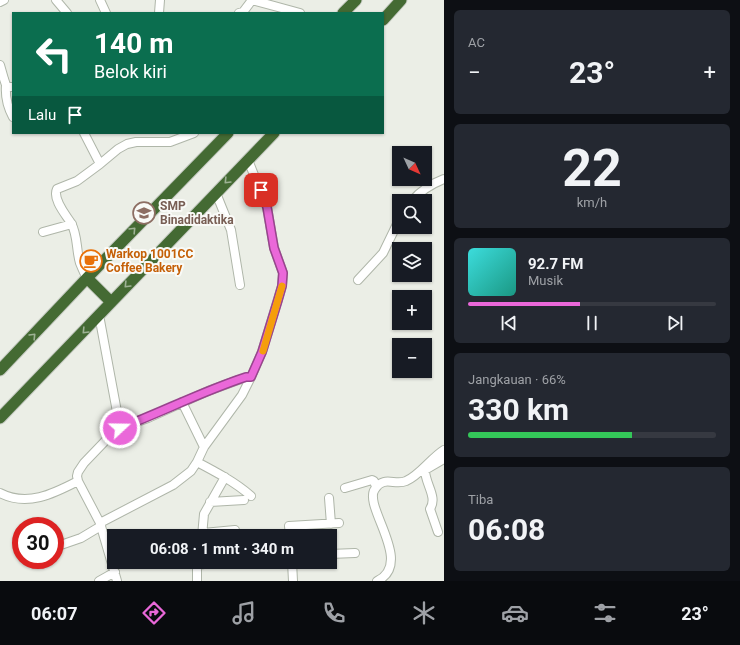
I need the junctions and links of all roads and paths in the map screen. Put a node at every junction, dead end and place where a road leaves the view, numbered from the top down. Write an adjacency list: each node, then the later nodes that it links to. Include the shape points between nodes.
1 (4, 0): 8 (street)
2 (56, 0): 9 (street)
3 (100, 0): 10 (street)
4 (160, 0): 11 (street)
5 (252, 0): 12 (street); 13 (street)
6 (356, 0): 14 (highway)
7 (401, 0): 15 (highway)
8 (0, 2)
9 (65, 12)
10 (106, 12)
11 (159, 12)
12 (243, 12)
13 (296, 12)
14 (344, 12)
15 (384, 19)
16 (0, 65): 17 (street)
17 (10, 86): 18 (street, via 6,96)
18 (12, 115)
19 (85, 134): 24 (street)
20 (191, 134): 24 (street, via 170,142 127,144)
21 (227, 134): 31 (highway, one-way to 21)
22 (273, 134): 23 (highway)
23 (248, 160): 26 (highway, one-way to 26); 37 (street, via 267,207 274,248 283,273 282,286 262,352)
24 (100, 164): 28 (street, via 86,176 55,191 62,210)
25 (444, 178): 27 (street, via 430,184)
26 (216, 193): 33 (street, via 231,230); 34 (highway, one-way to 34)
27 (417, 194)
28 (72, 224): 29 (street); 31 (street, via 80,263)
29 (43, 232)
30 (392, 234): 32 (street, via 382,253)
31 (87, 278): 34 (highway); 36 (highway, one-way to 31)
32 (358, 280)
33 (240, 285)
34 (111, 302): 35 (highway)
35 (99, 316): 39 (highway, one-way to 39); 40 (street)
36 (0, 370)
37 (251, 377): 38 (street); 41 (street, via 238,400)
38 (182, 402): 40 (street); 41 (street)
39 (0, 418)
40 (120, 428): 46 (street, via 84,463 77,476)
41 (204, 447): 44 (street)
42 (444, 450): 47 (street, via 408,480 386,481)
43 (444, 459): 55 (street, via 426,470 425,476 433,500 430,509)
44 (197, 462): 45 (street); 52 (street, via 191,471 173,485)
45 (224, 477): 51 (street); 51 (street, via 238,485 248,498)
46 (78, 481): 49 (street, via 46,496 20,500); 52 (street)
47 (376, 487): 48 (street, via 372,480); 66 (street, via 372,494 388,540 390,557 388,571)
48 (345, 488)
49 (0, 493)
50 (329, 498): 54 (street, via 335,523 289,526)
51 (210, 502): 53 (street, via 204,514)
52 (100, 524): 56 (street, via 81,538); 61 (street)
53 (202, 529)
54 (289, 529)
55 (438, 532)
56 (64, 545)
57 (355, 553): 58 (street)
58 (337, 554)
59 (196, 569): 64 (street)
60 (292, 569): 65 (street)
61 (115, 572): 62 (street); 63 (street)
62 (99, 581)
63 (117, 581)
64 (197, 581)
65 (293, 581)
66 (377, 581)

